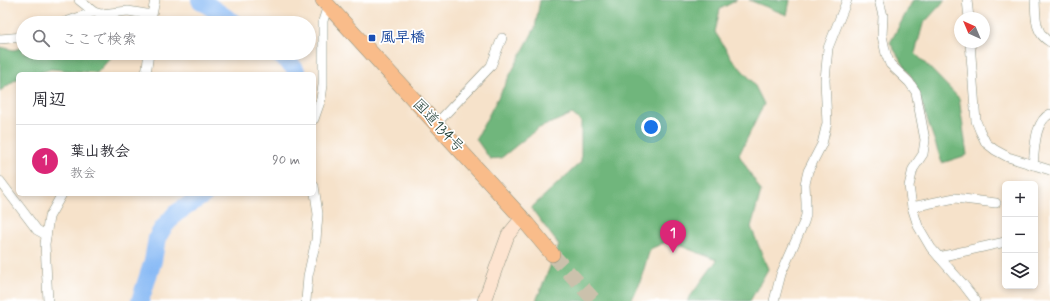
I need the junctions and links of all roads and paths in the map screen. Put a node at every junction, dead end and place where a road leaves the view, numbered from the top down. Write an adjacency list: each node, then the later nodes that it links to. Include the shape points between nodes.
1 (155, 0): 12 (street)
2 (847, 0): 38 (street, via 828,48 825,80 827,123 822,144 808,170 805,184 806,215 781,274)
3 (879, 0): 29 (street, via 886,54 890,64 916,92 925,140 923,154 913,169 909,186)
4 (967, 0): 9 (street)
5 (1035, 0): 16 (street, via 1039,32)
6 (83, 1): 8 (street)
7 (328, 2): 20 (street, via 323,22 323,85); 22 (highway, 国道134号)
8 (94, 12): 10 (street); 11 (street, via 101,14 128,11)
9 (968, 12)
10 (83, 16)
11 (143, 16)
12 (152, 16)
13 (16, 38): 15 (street)
14 (502, 38): 22 (street, via 490,66)
15 (0, 39)
16 (1050, 42)
17 (970, 48): 23 (street, via 976,121 980,131 986,142 995,150)
18 (148, 60): 19 (street)
19 (146, 72)
20 (316, 113)
21 (1050, 114): 23 (street, via 1041,121 1038,130)
22 (436, 124): 30 (highway, 国道134号)
23 (1033, 165): 24 (street)
24 (1050, 170)
25 (0, 181): 31 (street, via 37,230)
26 (61, 196): 31 (street, via 49,217)
27 (315, 196): 36 (street, via 318,214 316,240 308,276)
28 (996, 203): 29 (street, via 955,198)
29 (912, 207): 34 (street, via 918,226)
30 (522, 218): 33 (highway, 国道134号); 37 (main road, via 508,235)
31 (46, 235): 35 (street)
32 (1002, 243): 34 (street)
33 (552, 254)
34 (939, 257): 39 (street)
35 (48, 301)
36 (306, 301)
37 (484, 301)
38 (774, 301)
39 (976, 301)

